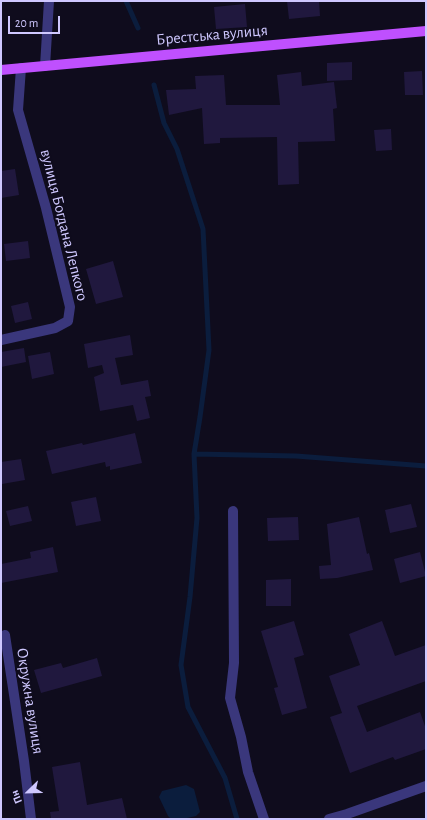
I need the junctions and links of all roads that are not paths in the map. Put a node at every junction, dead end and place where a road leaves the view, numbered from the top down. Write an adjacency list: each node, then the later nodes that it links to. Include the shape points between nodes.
1 (48, 1): 3 (street)
2 (426, 31): 3 (main road, Брестська вулиця)
3 (45, 66): 4 (main road, Брестська вулиця)
4 (21, 68): 5 (main road, Брестська вулиця); 6 (street, вулиця Богдана Лепкого, via 18,110 46,208 70,307 68,321 55,328)
5 (1, 70)
6 (1, 340)
7 (233, 511): 11 (street, via 234,663 230,698 248,772)
8 (5, 635): 10 (street, Окружна вулиця)
9 (426, 786): 12 (street)
10 (31, 819)
11 (264, 819)
12 (329, 819)

